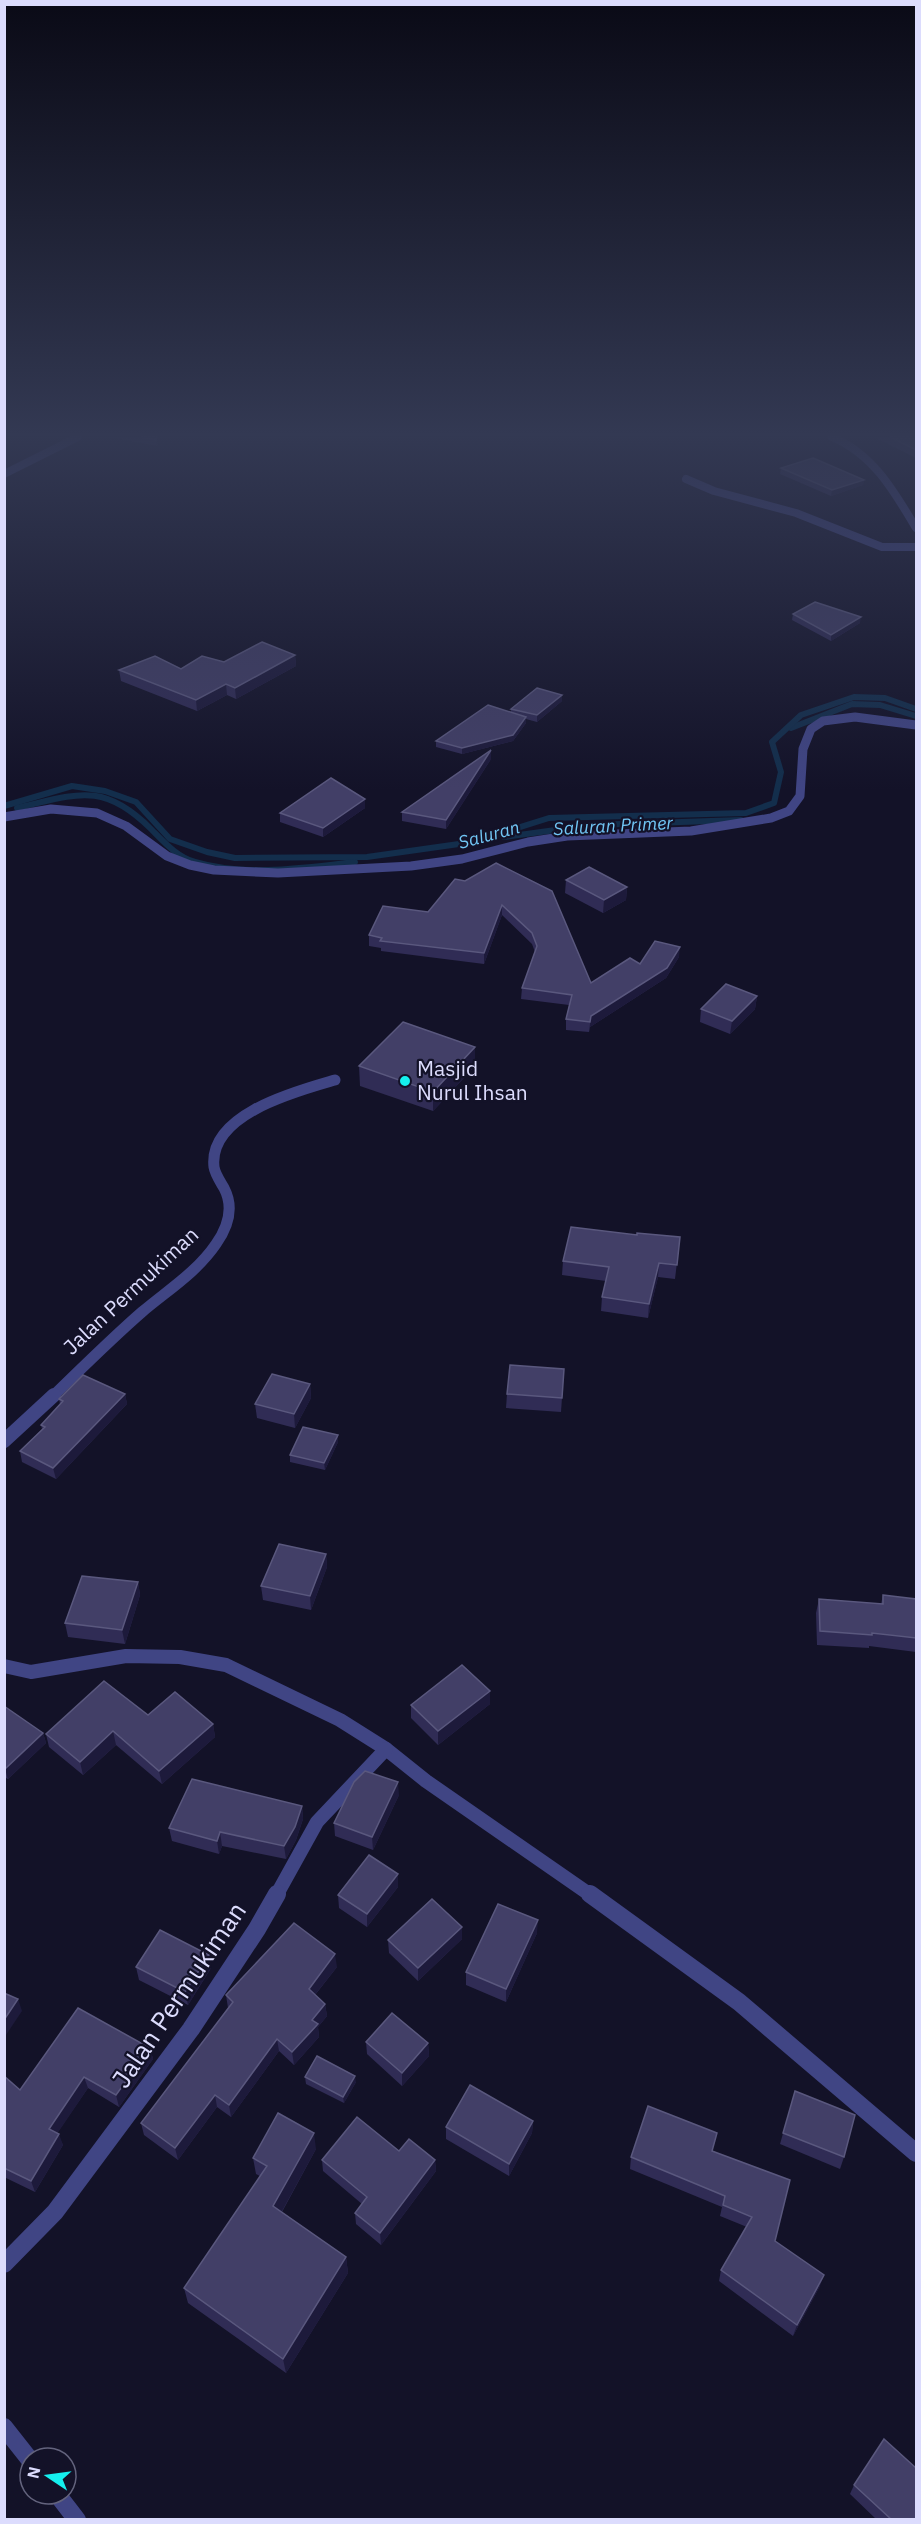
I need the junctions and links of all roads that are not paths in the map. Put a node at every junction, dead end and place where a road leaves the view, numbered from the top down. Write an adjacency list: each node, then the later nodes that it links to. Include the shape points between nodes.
1 (916, 725): 2 (street, via 861,716 818,725 805,739 798,802 788,813 772,818 691,831 548,838 423,866 230,872 193,867 167,855 125,825 86,810 39,808)
2 (4, 817)
3 (335, 1080): 4 (street, Jalan Permukiman, via 298,1090 239,1117 224,1132 215,1150 214,1167 228,1199 227,1227 206,1257)
4 (4, 1441)
5 (4, 1666): 6 (street, via 31,1672 126,1656 180,1657 226,1665 340,1720)
6 (386, 1749): 7 (street, via 739,2002); 8 (street, Jalan Permukiman, via 316,1822 257,1929 191,2029 55,2212)
7 (916, 2153)
8 (4, 2264)
9 (4, 2427): 10 (street)
10 (19, 2446)
11 (66, 2506): 12 (street)
12 (77, 2520)

